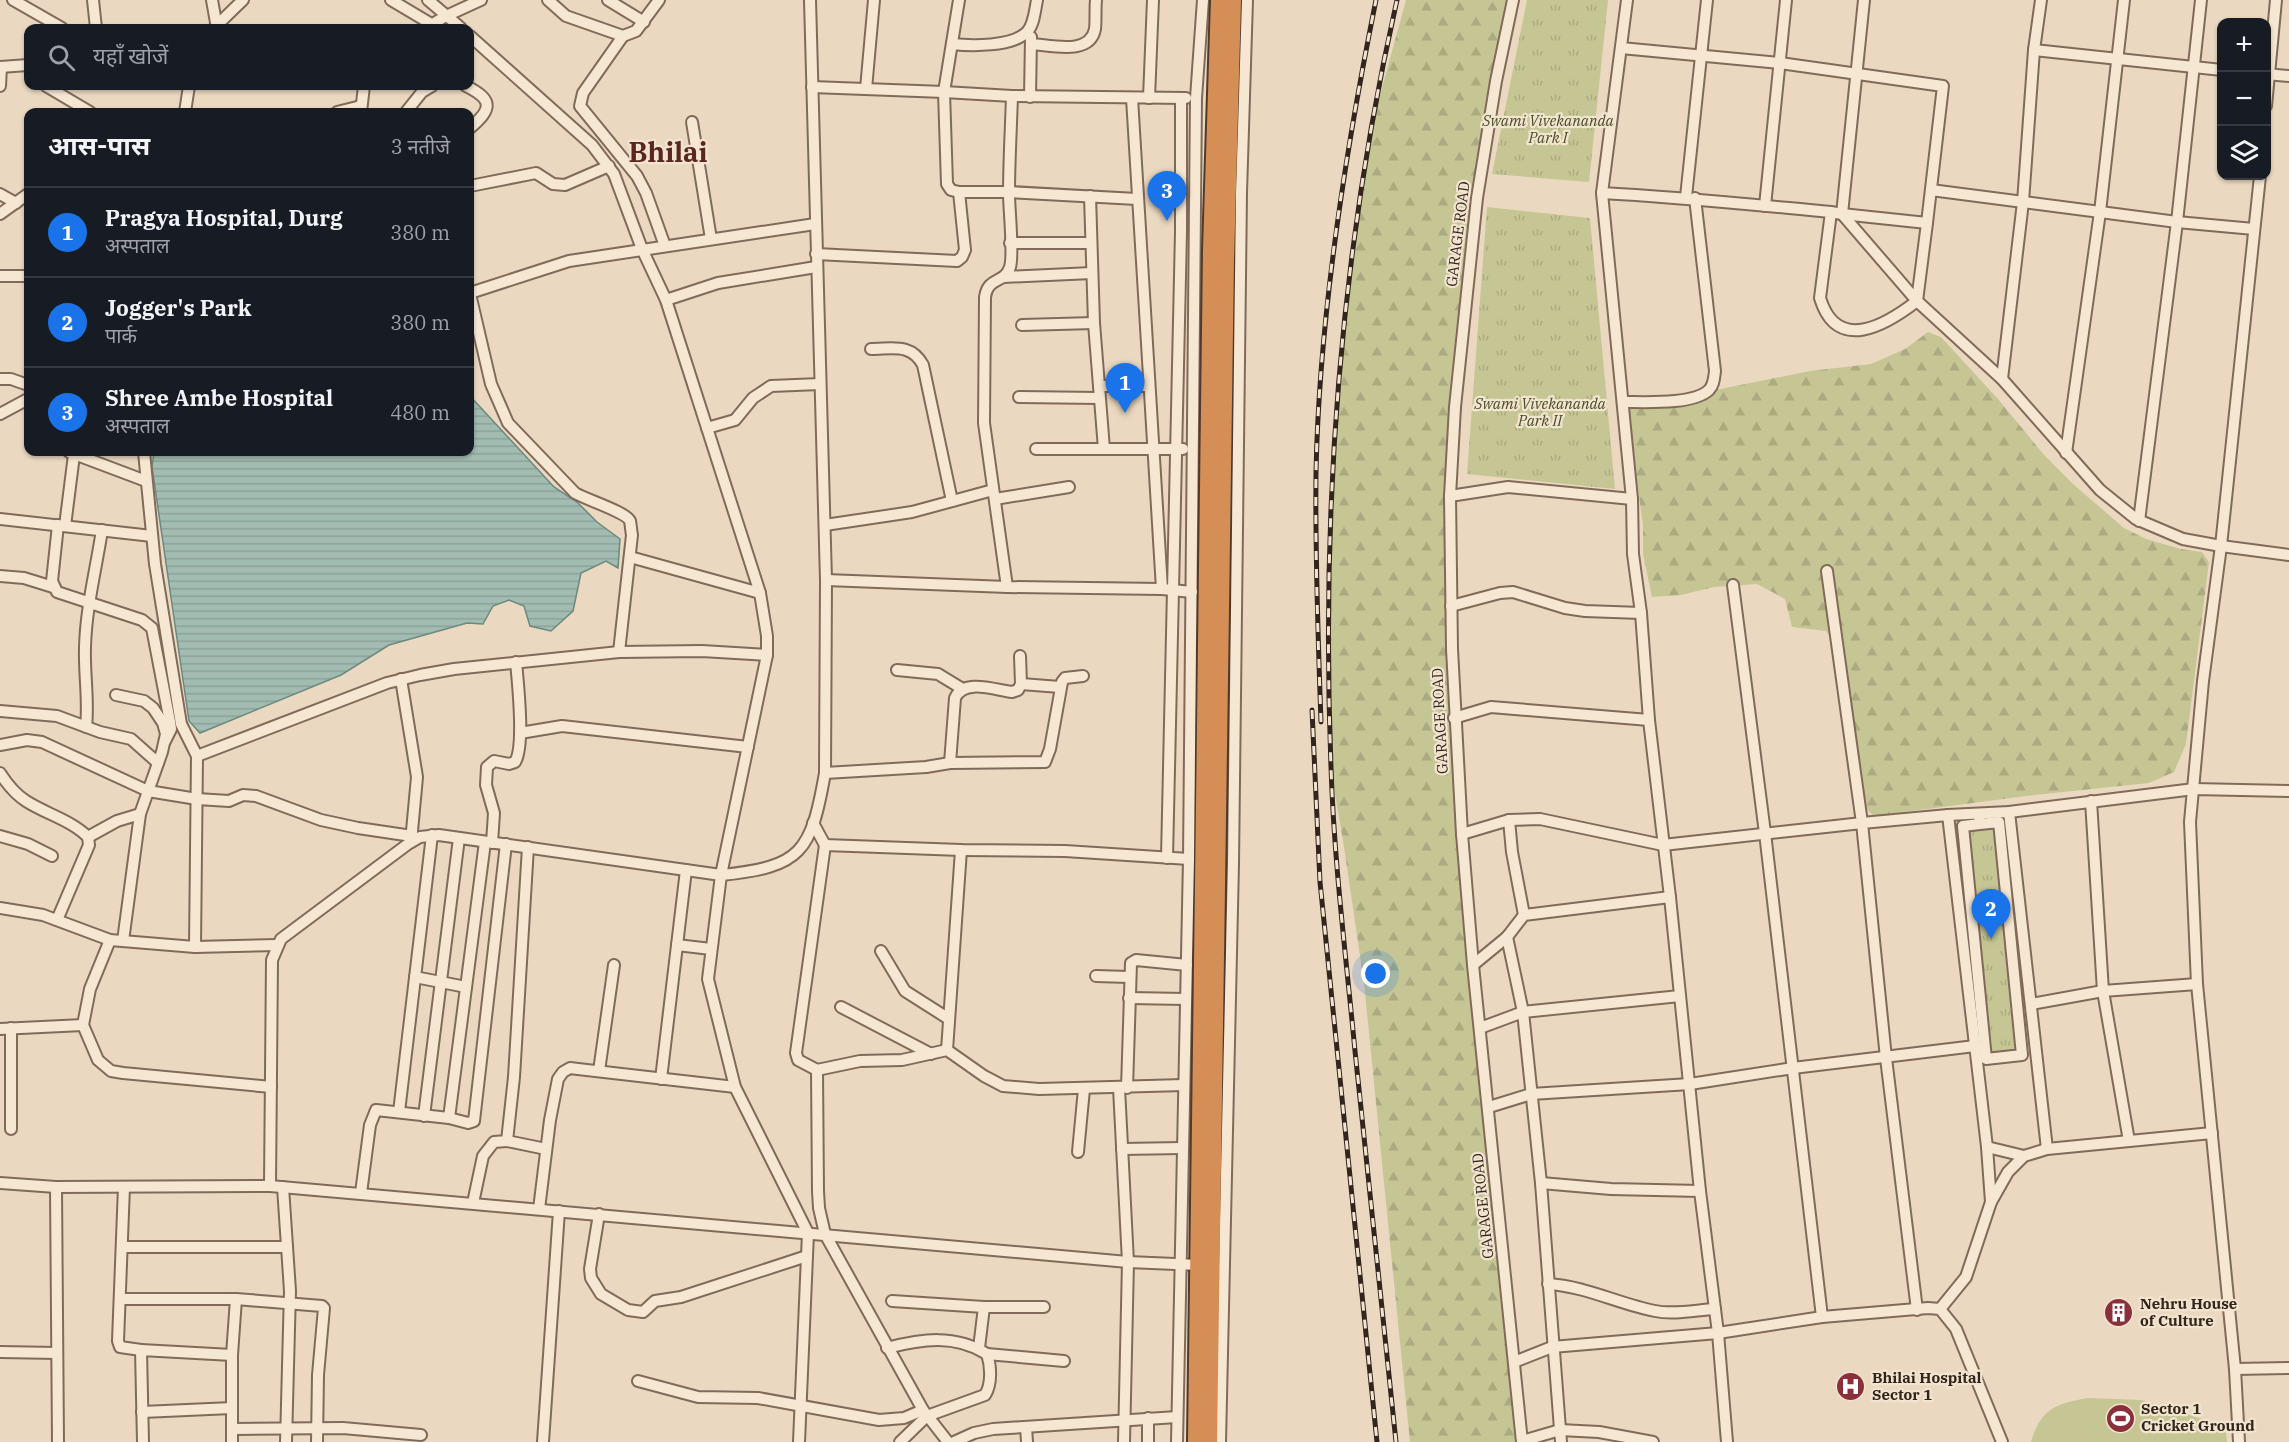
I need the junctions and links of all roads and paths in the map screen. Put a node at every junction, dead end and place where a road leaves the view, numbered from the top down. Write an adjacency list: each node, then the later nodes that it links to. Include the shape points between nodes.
1 (13, 0): 33 (street)
2 (93, 0): 34 (street)
3 (212, 0): 35 (street)
4 (243, 0): 36 (street)
5 (391, 0): 37 (street)
6 (428, 0): 30 (street)
7 (481, 0): 28 (street)
8 (548, 0): 40 (street, via 566,16)
9 (608, 0): 31 (street)
10 (659, 0): 31 (street)
11 (810, 0): 58 (street)
12 (874, 0): 59 (street)
13 (958, 0): 42 (street)
14 (1037, 0): 32 (street)
15 (1096, 0): 43 (street, via 1094,31 1086,45)
16 (1153, 0): 70 (street)
17 (1203, 0): 69 (street)
18 (1219, 0): 190 (highway)
19 (1513, 0): 142 (street, GARAGE ROAD, via 1474,219)
20 (1627, 0): 44 (street)
21 (1707, 0): 46 (street)
22 (1786, 0): 48 (street)
23 (1864, 0): 54 (street)
24 (2041, 0): 45 (street)
25 (2124, 0): 47 (street)
26 (2201, 0): 51 (street)
27 (2276, 0): 53 (street)
28 (461, 4): 30 (street)
29 (1242, 4): 357 (highway, via 1227,248); 358 (street, via 1233,864)
30 (446, 16): 38 (street); 39 (street)
31 (644, 22): 40 (street, via 636,31)
32 (1032, 23): 42 (street, via 1027,32 1002,42); 43 (street)
33 (55, 24)
34 (96, 24)
35 (215, 24)
36 (219, 24)
37 (425, 24)
38 (434, 24)
39 (456, 24)
40 (623, 36): 103 (street, via 583,93 580,106 637,176)
41 (474, 40): 78 (street, via 592,145)
42 (952, 44): 65 (street)
43 (1031, 44): 67 (street)
44 (1622, 48): 46 (street); 84 (street)
45 (2034, 50): 47 (street); 90 (street)
46 (1701, 54): 48 (street); 88 (street)
47 (2118, 59): 51 (street); 93 (street)
48 (1780, 63): 54 (street); 92 (street)
49 (24, 65): 50 (street)
50 (0, 67): 57 (street)
51 (2192, 68): 52 (street); 96 (street)
52 (2217, 70)
53 (2268, 72)
54 (1856, 74): 81 (street, via 1943,86); 94 (street)
55 (2271, 74): 56 (street)
56 (2289, 76)
57 (0, 86)
58 (812, 87): 59 (street); 98 (street)
59 (866, 89): 65 (street)
60 (53, 90): 72 (street)
61 (188, 90): 73 (street)
62 (363, 90): 74 (street)
63 (425, 90): 75 (street)
64 (472, 90): 77 (street, via 488,103 484,116)
65 (944, 92): 66 (street); 82 (street, via 947,184)
66 (1012, 96): 67 (street); 83 (street)
67 (1030, 97): 68 (street)
68 (1132, 98): 70 (street); 89 (street)
69 (1196, 98): 71 (street); 134 (street)
70 (1149, 99): 71 (street)
71 (1181, 99): 133 (street)
72 (83, 108)
73 (186, 108)
74 (361, 108)
75 (409, 108)
76 (692, 122): 100 (street)
77 (474, 125)
78 (609, 166): 80 (street, via 564,185 553,184 536,173); 104 (street)
79 (2260, 180): 99 (street)
80 (474, 185)
81 (1931, 190): 90 (street); 97 (street)
82 (959, 192): 83 (street); 105 (street, via 965,250 957,261)
83 (1009, 192): 86 (street); 101 (street)
84 (1602, 193): 88 (street); 127 (street)
85 (0, 194): 91 (street)
86 (1090, 196): 89 (street); 102 (street)
87 (24, 197): 91 (street)
88 (1691, 198): 92 (street); 127 (street, via 1714,381 1708,391 1684,399)
89 (1137, 199): 123 (street)
90 (2023, 202): 93 (street); 119 (street)
91 (16, 203): 95 (street)
92 (1765, 206): 94 (street)
93 (2100, 212): 96 (street); 135 (street)
94 (1837, 213): 97 (street); 113 (street); 113 (street, via 1820,298 1823,310 1837,326 1851,331 1867,330)
95 (0, 214)
96 (2177, 222): 99 (street); 146 (street)
97 (1927, 223): 113 (street)
98 (815, 224): 100 (street); 105 (street)
99 (2254, 229): 151 (street)
100 (711, 239): 103 (street)
101 (1010, 243): 102 (street); 110 (street, via 1011,266)
102 (1091, 243): 107 (street)
103 (665, 246): 104 (street)
104 (642, 249): 111 (street, via 569,261); 112 (street)
105 (816, 254): 106 (street)
106 (816, 267): 112 (street, via 718,283); 121 (street)
107 (1092, 273): 110 (street); 115 (street)
108 (0, 276): 109 (street)
109 (24, 276)
110 (1004, 277): 141 (street, via 992,281 985,297 984,423)
111 (474, 292)
112 (666, 300): 129 (street)
113 (1917, 301): 119 (street)
114 (474, 310): 153 (street, via 491,384 508,423 575,493 630,520)
115 (1094, 323): 116 (street); 122 (street)
116 (1022, 325)
117 (871, 349): 144 (street, via 906,349 918,355)
118 (0, 379): 120 (street)
119 (2002, 379): 135 (street)
120 (24, 384)
121 (820, 384): 129 (street, via 771,386 753,398 735,420); 147 (street)
122 (1099, 386): 123 (street); 125 (street)
123 (1149, 386): 132 (street)
124 (1019, 397): 125 (street)
125 (1099, 398): 131 (street)
126 (24, 401): 128 (street)
127 (1623, 402): 143 (street)
128 (0, 414)
129 (707, 428): 161 (street)
130 (1036, 448): 131 (street)
131 (1104, 449): 132 (street)
132 (1153, 449): 133 (street); 160 (street)
133 (1175, 449): 134 (street); 160 (street)
134 (1193, 449): 162 (street)
135 (2066, 453): 146 (street, via 2100,490)
136 (71, 456): 148 (street)
137 (79, 456): 139 (street)
138 (144, 456): 139 (street)
139 (146, 481): 150 (street)
140 (1069, 487): 141 (street)
141 (994, 494): 144 (street); 159 (street)
142 (1450, 496): 143 (street, via 1508,487); 164 (street, GARAGE ROAD)
143 (1632, 499): 165 (street, via 1633,554)
144 (952, 501): 147 (street, via 912,512)
145 (0, 519): 148 (street)
146 (2139, 521): 151 (street, via 2183,539)
147 (825, 525): 156 (street)
148 (62, 526): 149 (street); 158 (street)
149 (102, 530): 150 (street); 163 (street)
150 (152, 536): 185 (street, via 181,724)
151 (2221, 546): 152 (street); 191 (street)
152 (2289, 555)
153 (630, 557): 161 (street); 166 (street)
154 (1827, 571): 202 (street)
155 (0, 576): 158 (street)
156 (826, 580): 159 (street); 189 (street)
157 (1733, 585): 203 (street)
158 (53, 587): 163 (street)
159 (1007, 587): 160 (street)
160 (1167, 589): 162 (street); 217 (street)
161 (760, 592): 167 (street)
162 (1192, 592): 190 (street)
163 (90, 603): 180 (street, via 85,646); 182 (street, via 142,620 152,628 171,729)
164 (1451, 606): 165 (street, via 1513,592 1575,610); 178 (street, GARAGE ROAD)
165 (1641, 613): 179 (street)
166 (619, 652): 167 (street); 169 (street)
167 (767, 655): 184 (street)
168 (1020, 656): 173 (street)
169 (516, 662): 172 (street); 181 (street)
170 (897, 670): 175 (street, via 938,674)
171 (1083, 676): 174 (street, via 1065,678)
172 (401, 679): 185 (street); 209 (street, via 417,777)
173 (1021, 684): 174 (street); 175 (street, via 1012,692)
174 (1060, 687): 187 (street, via 1045,762)
175 (961, 688): 187 (street, via 955,698)
176 (116, 696): 182 (street, via 144,701 153,708 163,723)
177 (0, 711): 180 (street, via 57,717)
178 (1454, 718): 179 (street, via 1491,707); 204 (street, GARAGE ROAD)
179 (1649, 720): 213 (street)
180 (86, 727): 186 (street, via 131,739)
181 (520, 733): 184 (street, via 562,726); 210 (street, via 515,762 494,761 487,767 486,786 494,808)
182 (165, 741): 186 (street)
183 (0, 745): 193 (street, via 27,740 42,742)
184 (748, 747): 220 (street)
185 (197, 756): 194 (street)
186 (158, 763): 193 (street)
187 (950, 763): 189 (street)
188 (0, 773): 207 (street, via 26,801)
189 (825, 773): 201 (street)
190 (1197, 783): 218 (street); 303 (highway)
191 (2194, 789): 192 (street); 195 (street); 240 (street, via 2190,822)
192 (2289, 791)
193 (148, 792): 194 (street); 197 (street)
194 (197, 799): 209 (street, via 229,801 243,795 256,796 321,820); 230 (street)
195 (2091, 801): 196 (street); 242 (street)
196 (2009, 812): 199 (street); 246 (street)
197 (140, 814): 207 (street); 227 (street)
198 (1948, 815): 199 (street); 202 (street); 253 (street)
199 (1979, 819): 199 (street, via 1963,826 1986,1059 2022,1055 1999,822)
200 (1509, 820): 204 (street); 213 (street, via 1540,819); 223 (street)
201 (813, 823): 212 (street); 220 (street, via 798,853 786,862)
202 (1862, 823): 203 (street); 256 (street)
203 (1766, 833): 213 (street); 257 (street)
204 (1462, 834): 235 (street, GARAGE ROAD)
205 (0, 836): 216 (street)
206 (432, 836): 208 (street); 209 (street); 237 (street)
207 (88, 837): 224 (street, via 89,845)
208 (459, 838): 210 (street); 239 (street)
209 (411, 839): 228 (street, via 280,939)
210 (488, 842): 211 (street); 241 (street)
211 (506, 844): 214 (street); 271 (street, via 474,1122)
212 (825, 845): 215 (street); 258 (street, via 795,1053 798,1060)
213 (1664, 845): 221 (street)
214 (528, 847): 219 (street); 274 (street)
215 (960, 850): 217 (street, via 1065,851); 249 (street)
216 (52, 856)
217 (1167, 858): 218 (street)
218 (1189, 860): 234 (street)
219 (686, 870): 220 (street); 229 (street)
220 (721, 875): 231 (street)
221 (1670, 897): 223 (street); 243 (street)
222 (0, 908): 224 (street)
223 (1524, 915): 225 (street)
224 (57, 920): 226 (street)
225 (1507, 937): 235 (street); 248 (street)
226 (110, 940): 227 (street); 250 (street, via 90,989)
227 (123, 941): 230 (street)
228 (278, 945): 230 (street); 263 (street, via 272,960)
229 (677, 945): 231 (street); 260 (street)
230 (195, 947)
231 (711, 949): 264 (street, via 709,988)
232 (881, 951): 249 (street, via 905,991)
233 (614, 964): 259 (street)
234 (1187, 965): 238 (street, via 1136,960 1131,963); 245 (street)
235 (1473, 965): 251 (street, GARAGE ROAD)
236 (1096, 976): 238 (street)
237 (415, 977): 239 (street); 269 (street)
238 (1129, 977): 244 (street)
239 (441, 982): 241 (street); 270 (street)
240 (2197, 984): 242 (street); 273 (street)
241 (466, 987): 271 (street)
242 (2103, 991): 246 (street); 275 (street)
243 (1680, 996): 248 (street); 261 (street)
244 (1129, 998): 245 (street); 265 (street)
245 (1186, 999): 262 (street)
246 (2031, 1004): 280 (street)
247 (841, 1007): 255 (street)
248 (1523, 1012): 251 (street); 267 (street)
249 (949, 1019): 254 (street)
250 (83, 1025): 252 (street); 263 (street, via 98,1060 111,1071)
251 (1480, 1028): 268 (street, GARAGE ROAD)
252 (6, 1029): 272 (street)
253 (1975, 1046): 256 (street); 276 (street)
254 (947, 1050): 255 (street); 266 (street, via 1003,1086)
255 (931, 1054): 258 (street, via 902,1060 860,1060)
256 (1886, 1058): 257 (street); 313 (street)
257 (1793, 1068): 261 (street); 314 (street)
258 (817, 1070): 297 (street, via 818,1191)
259 (599, 1071): 260 (street); 278 (street, via 570,1068 558,1079)
260 (661, 1079): 264 (street)
261 (1690, 1084): 267 (street); 289 (street)
262 (1184, 1085): 265 (street); 277 (street)
263 (271, 1087): 285 (street)
264 (735, 1088): 296 (street)
265 (1123, 1088): 266 (street); 279 (street)
266 (1084, 1089): 281 (street)
267 (1531, 1094): 268 (street); 284 (street)
268 (1489, 1107): 324 (street, GARAGE ROAD)
269 (399, 1112): 270 (street); 290 (street, via 376,1110 372,1116)
270 (424, 1116): 271 (street)
271 (449, 1118)
272 (11, 1129)
273 (2212, 1133): 275 (street); 326 (street)
274 (507, 1141): 278 (street); 292 (street, via 494,1142 483,1156)
275 (2129, 1141): 280 (street)
276 (1987, 1147): 282 (street); 291 (street)
277 (1182, 1148): 279 (street); 302 (street)
278 (546, 1149): 293 (street)
279 (1122, 1149): 301 (street)
280 (2047, 1149): 282 (street)
281 (1078, 1152)
282 (2024, 1156): 291 (street, via 2008,1172)
283 (0, 1183): 286 (street)
284 (1540, 1183): 289 (street); 304 (street)
285 (270, 1186): 287 (street); 288 (street)
286 (56, 1187): 287 (street); 321 (street)
287 (124, 1187): 298 (street)
288 (283, 1187): 290 (street); 299 (street)
289 (1700, 1191): 311 (street)
290 (361, 1193): 292 (street)
291 (1991, 1202): 312 (street, via 1966,1277)
292 (473, 1203): 293 (street)
293 (539, 1209): 294 (street)
294 (559, 1211): 295 (street); 347 (street)
295 (598, 1214): 296 (street); 300 (street, via 591,1278 601,1294 634,1312 643,1312 655,1301 688,1295)
296 (808, 1233): 297 (street); 300 (street)
297 (825, 1234): 301 (street); 317 (street)
298 (122, 1247): 299 (street); 305 (street)
299 (287, 1247): 308 (street)
300 (807, 1256): 328 (street)
301 (1128, 1262): 302 (street); 334 (street)
302 (1179, 1265): 303 (street); 332 (street)
303 (1199, 1266): 356 (highway)
304 (1548, 1284): 311 (street, via 1656,1311); 316 (street)
305 (121, 1299): 306 (street); 318 (street, via 120,1347)
306 (236, 1299): 308 (street); 322 (street)
307 (892, 1301): 309 (street)
308 (289, 1303): 336 (street, via 324,1308); 338 (street)
309 (984, 1307): 310 (street); 319 (street)
310 (1044, 1307)
311 (1715, 1309): 315 (street)
312 (1940, 1309): 313 (street); 362 (street, via 1956,1329)
313 (1917, 1310): 314 (street)
314 (1822, 1317): 315 (street)
315 (1718, 1333): 316 (street); 361 (street)
316 (1552, 1347): 324 (street); 340 (street)
317 (887, 1348): 319 (street, via 940,1339); 331 (street)
318 (141, 1350): 322 (street); 330 (street)
319 (983, 1351): 323 (street); 331 (street, via 990,1362 989,1389 985,1395)
320 (0, 1352): 321 (street)
321 (57, 1353): 342 (street)
322 (232, 1355): 329 (street)
323 (1064, 1361)
324 (1514, 1362): 359 (street, GARAGE ROAD)
325 (2289, 1368): 326 (street)
326 (2235, 1369): 363 (street)
327 (638, 1381): 328 (street, via 698,1397 758,1398)
328 (801, 1406): 331 (street, via 892,1420); 348 (street)
329 (232, 1408): 330 (street); 337 (street)
330 (142, 1412): 343 (street)
331 (925, 1413): 349 (street); 350 (street)
332 (1177, 1417): 333 (street); 355 (street)
333 (1148, 1418): 334 (street); 354 (street)
334 (1124, 1420): 335 (street); 353 (street)
335 (1026, 1427): 351 (street, via 983,1431); 352 (street)
336 (317, 1428): 338 (street); 341 (street); 346 (street)
337 (232, 1429): 338 (street); 344 (street)
338 (286, 1429): 345 (street)
339 (421, 1435): 341 (street)
340 (1561, 1436): 359 (street); 360 (street, via 1599,1431)
341 (385, 1437)
342 (58, 1442)
343 (143, 1442)
344 (232, 1442)
345 (285, 1442)
346 (317, 1442)
347 (543, 1442)
348 (799, 1442)
349 (900, 1442)
350 (948, 1442)
351 (954, 1442)
352 (1027, 1442)
353 (1124, 1442)
354 (1148, 1442)
355 (1176, 1442)
356 (1196, 1442)
357 (1209, 1442)
358 (1220, 1442)
359 (1522, 1442)
360 (1653, 1442)
361 (1727, 1442)
362 (2002, 1442)
363 (2239, 1442)

